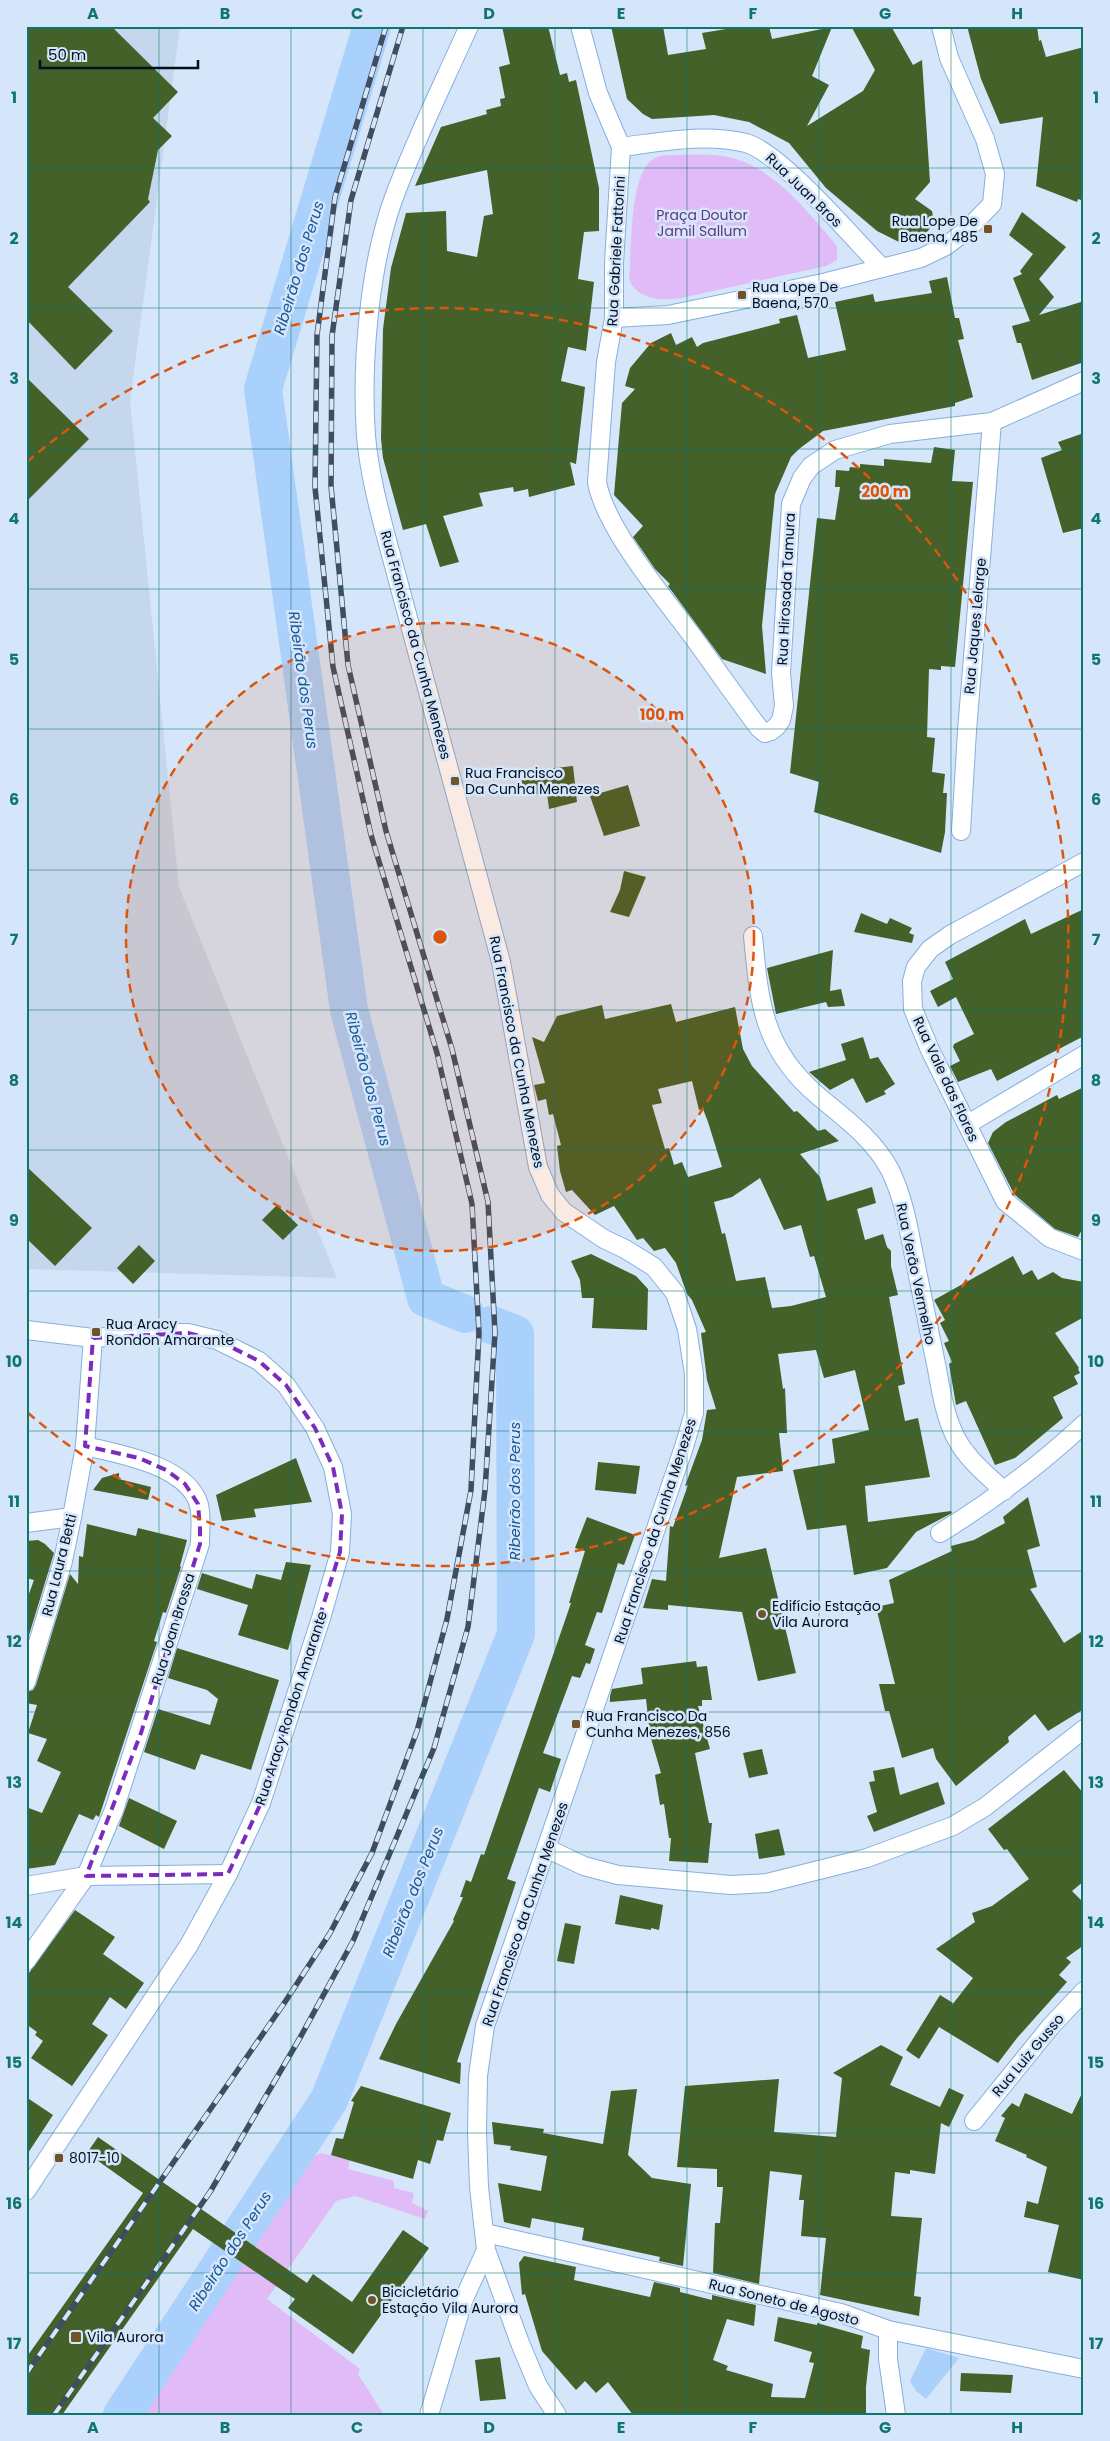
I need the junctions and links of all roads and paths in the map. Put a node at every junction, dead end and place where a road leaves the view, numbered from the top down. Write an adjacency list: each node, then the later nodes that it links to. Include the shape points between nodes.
1 (469, 26): 26 (street, Rua Francisco da Cunha Menezes, via 393,200 384,230 375,273 366,368 366,436 372,477 501,962 538,1167 550,1195 564,1212 654,1268 676,1293 687,1329 694,1374 694,1413 684,1447)
2 (580, 26): 4 (street, Rua Gabriele Fattorini, via 598,93)
3 (941, 26): 5 (street, via 949,58 986,140 995,174 992,204 946,246 921,258)
4 (621, 147): 5 (street, Rua Juan Bros, via 708,138 758,148 782,166); 6 (street, Rua Gabriele Fattorini)
5 (882, 268): 6 (street, via 668,315)
6 (614, 318): 9 (street, Rua Gabriele Fattorini, via 606,362 597,482 606,510 759,728 765,733 777,726)
7 (1084, 381): 8 (street, Rua Hirosada Tamura)
8 (992, 422): 9 (street, Rua Hirosada Tamura, via 890,434 834,450 811,466 802,478 791,504 781,673); 10 (street, Rua Jaques Lelarge)
9 (784, 706)
10 (962, 830)
11 (1084, 862): 14 (street, Rua Vale das Flores, via 950,935 930,949 916,967 912,981 913,1009)
12 (753, 936): 20 (street, Rua Verão Vermelho, via 767,1026 779,1053 815,1093 858,1128 891,1172 906,1217 943,1400 956,1438 973,1462)
13 (1084, 1055): 14 (street)
14 (968, 1124): 15 (street, Rua Vale das Flores, via 1005,1201 1050,1238)
15 (1084, 1251)
16 (26, 1330): 17 (street, Rua Aracy Rondon Amarante)
17 (93, 1338): 19 (street); 27 (street, Rua Aracy Rondon Amarante, via 188,1334 217,1340 259,1361 286,1385 315,1428 332,1467 342,1514 340,1552 261,1803)
18 (1084, 1424): 20 (street)
19 (85, 1446): 21 (street, Rua Laura Betti); 28 (street, Rua Joan Brossa, via 139,1458 166,1470 185,1484 198,1504 200,1528 200,1544 141,1733)
20 (1004, 1491): 23 (street)
21 (72, 1517): 22 (street); 24 (street, Rua Laura Betti, via 63,1561)
22 (26, 1523)
23 (940, 1532)
24 (26, 1682)
25 (1084, 1729): 26 (street, via 985,1806 952,1826 867,1858 768,1883 731,1885 618,1876 584,1866)
26 (548, 1848): 34 (street, Rua Francisco da Cunha Menezes, via 485,2026 478,2076 477,2132)
27 (228, 1874): 28 (street); 33 (street, Rua Aracy Rondon Amarante, via 189,1945)
28 (86, 1876): 29 (street); 30 (street, Rua Joan Brossa)
29 (26, 1886)
30 (26, 1961)
31 (1084, 1991): 32 (street, Rua Luiz Gusso, via 1051,2026)
32 (974, 2121)
33 (26, 2191)
34 (486, 2241): 35 (street, Rua Soneto de Agosto, via 841,2313); 37 (street, via 463,2301); 38 (street, Rua Francisco da Cunha Menezes, via 534,2378)
35 (888, 2330): 36 (street, Rua Soneto de Agosto); 39 (street, via 888,2359)
36 (1084, 2369)
37 (429, 2415)
38 (557, 2415)
39 (896, 2415)

